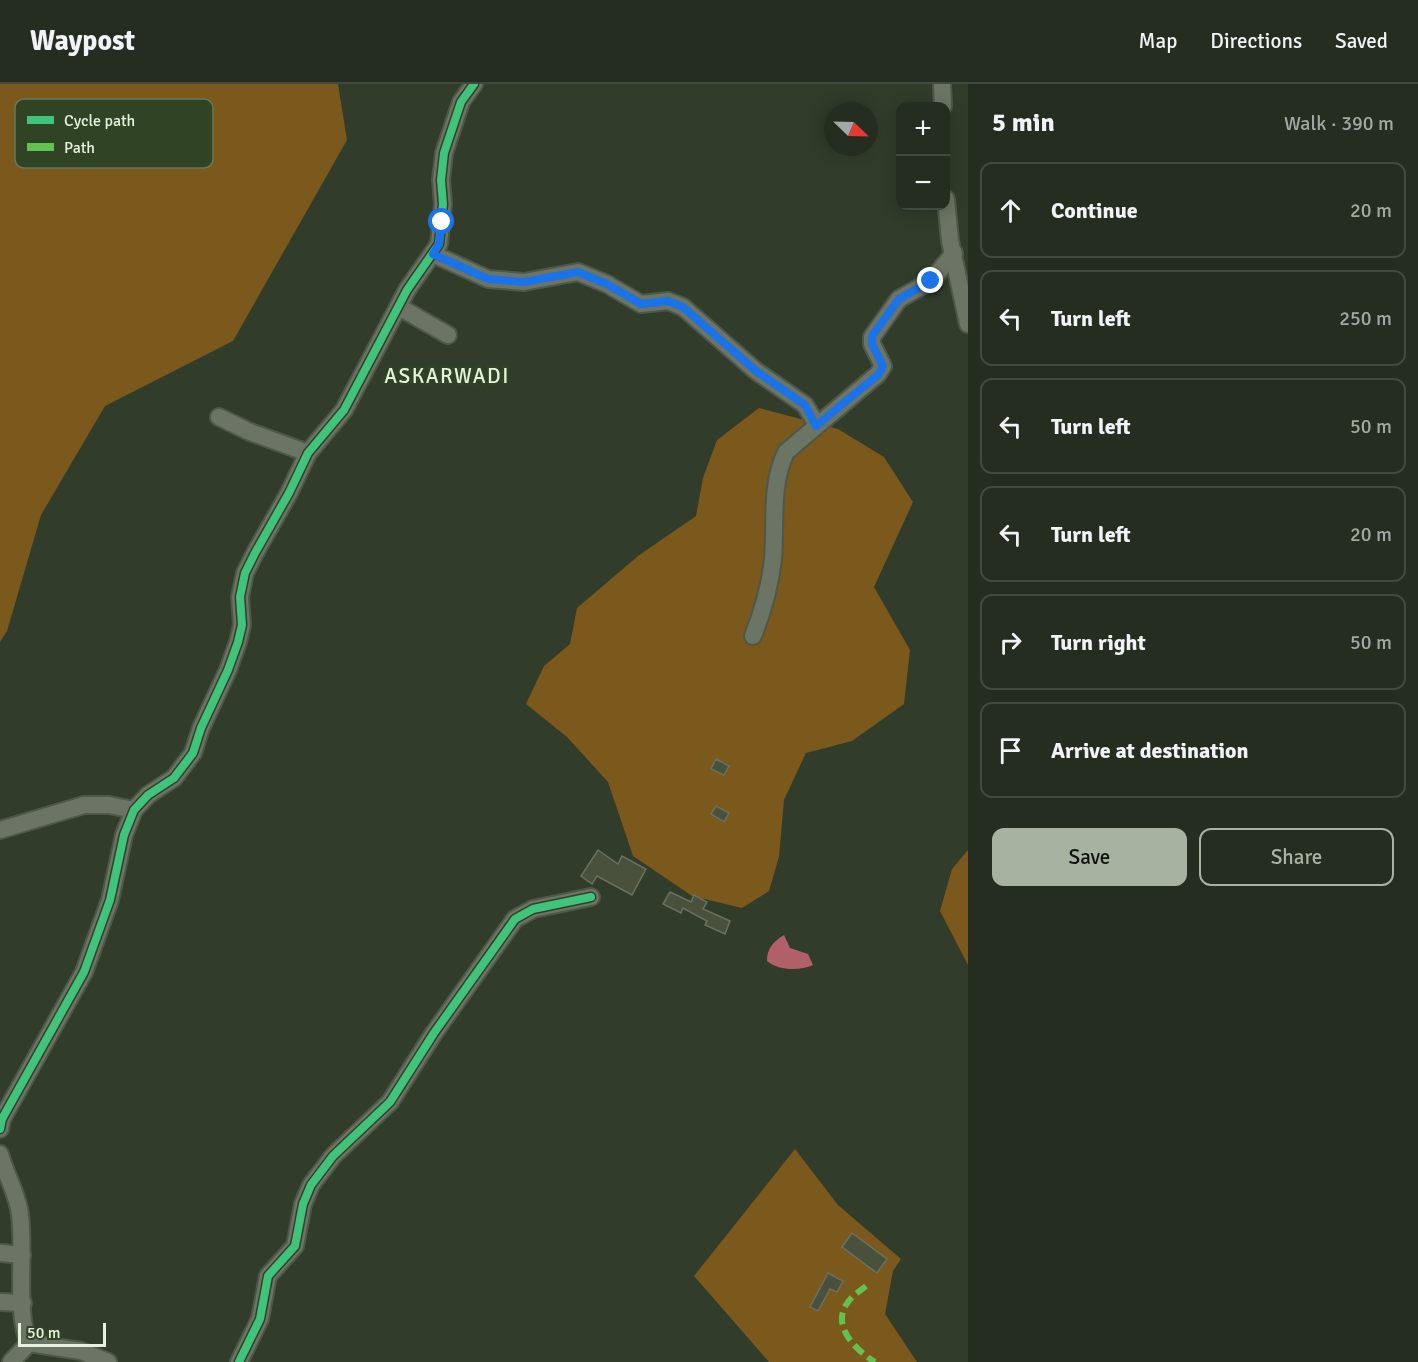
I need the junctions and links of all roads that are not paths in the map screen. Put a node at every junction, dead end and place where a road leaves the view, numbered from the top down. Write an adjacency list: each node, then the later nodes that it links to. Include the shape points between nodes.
1 (474, 84): 6 (street, via 461,102 444,153 442,222 439,244)
2 (942, 84): 3 (street)
3 (943, 102)
4 (947, 210): 5 (street)
5 (954, 253): 8 (street); 11 (street, via 931,281 899,299 872,336 883,366 879,374)
6 (433, 254): 7 (street); 11 (street, via 488,279 524,282 578,272 641,304 668,301 683,307 756,371 805,405)
7 (399, 307): 9 (street); 12 (street, via 344,410)
8 (968, 324)
9 (448, 335)
10 (219, 417): 12 (street)
11 (816, 426): 13 (street, via 786,452 778,469 766,603)
12 (308, 453): 14 (street, via 245,573 238,642 193,753 174,778)
13 (753, 636)
14 (134, 810): 15 (street, via 84,805); 17 (street, via 124,835 110,900 84,972)
15 (0, 830)
16 (591, 897): 26 (street, via 542,906 515,919 390,1102 333,1156 307,1194 293,1250 268,1276 260,1319)
17 (0, 1129)
18 (0, 1154): 20 (street, via 20,1211)
19 (0, 1253): 20 (street)
20 (22, 1255): 22 (street)
21 (0, 1302): 22 (street)
22 (22, 1303): 23 (street)
23 (29, 1343): 24 (street); 25 (street, via 81,1351)
24 (11, 1362)
25 (108, 1362)
26 (239, 1362)

